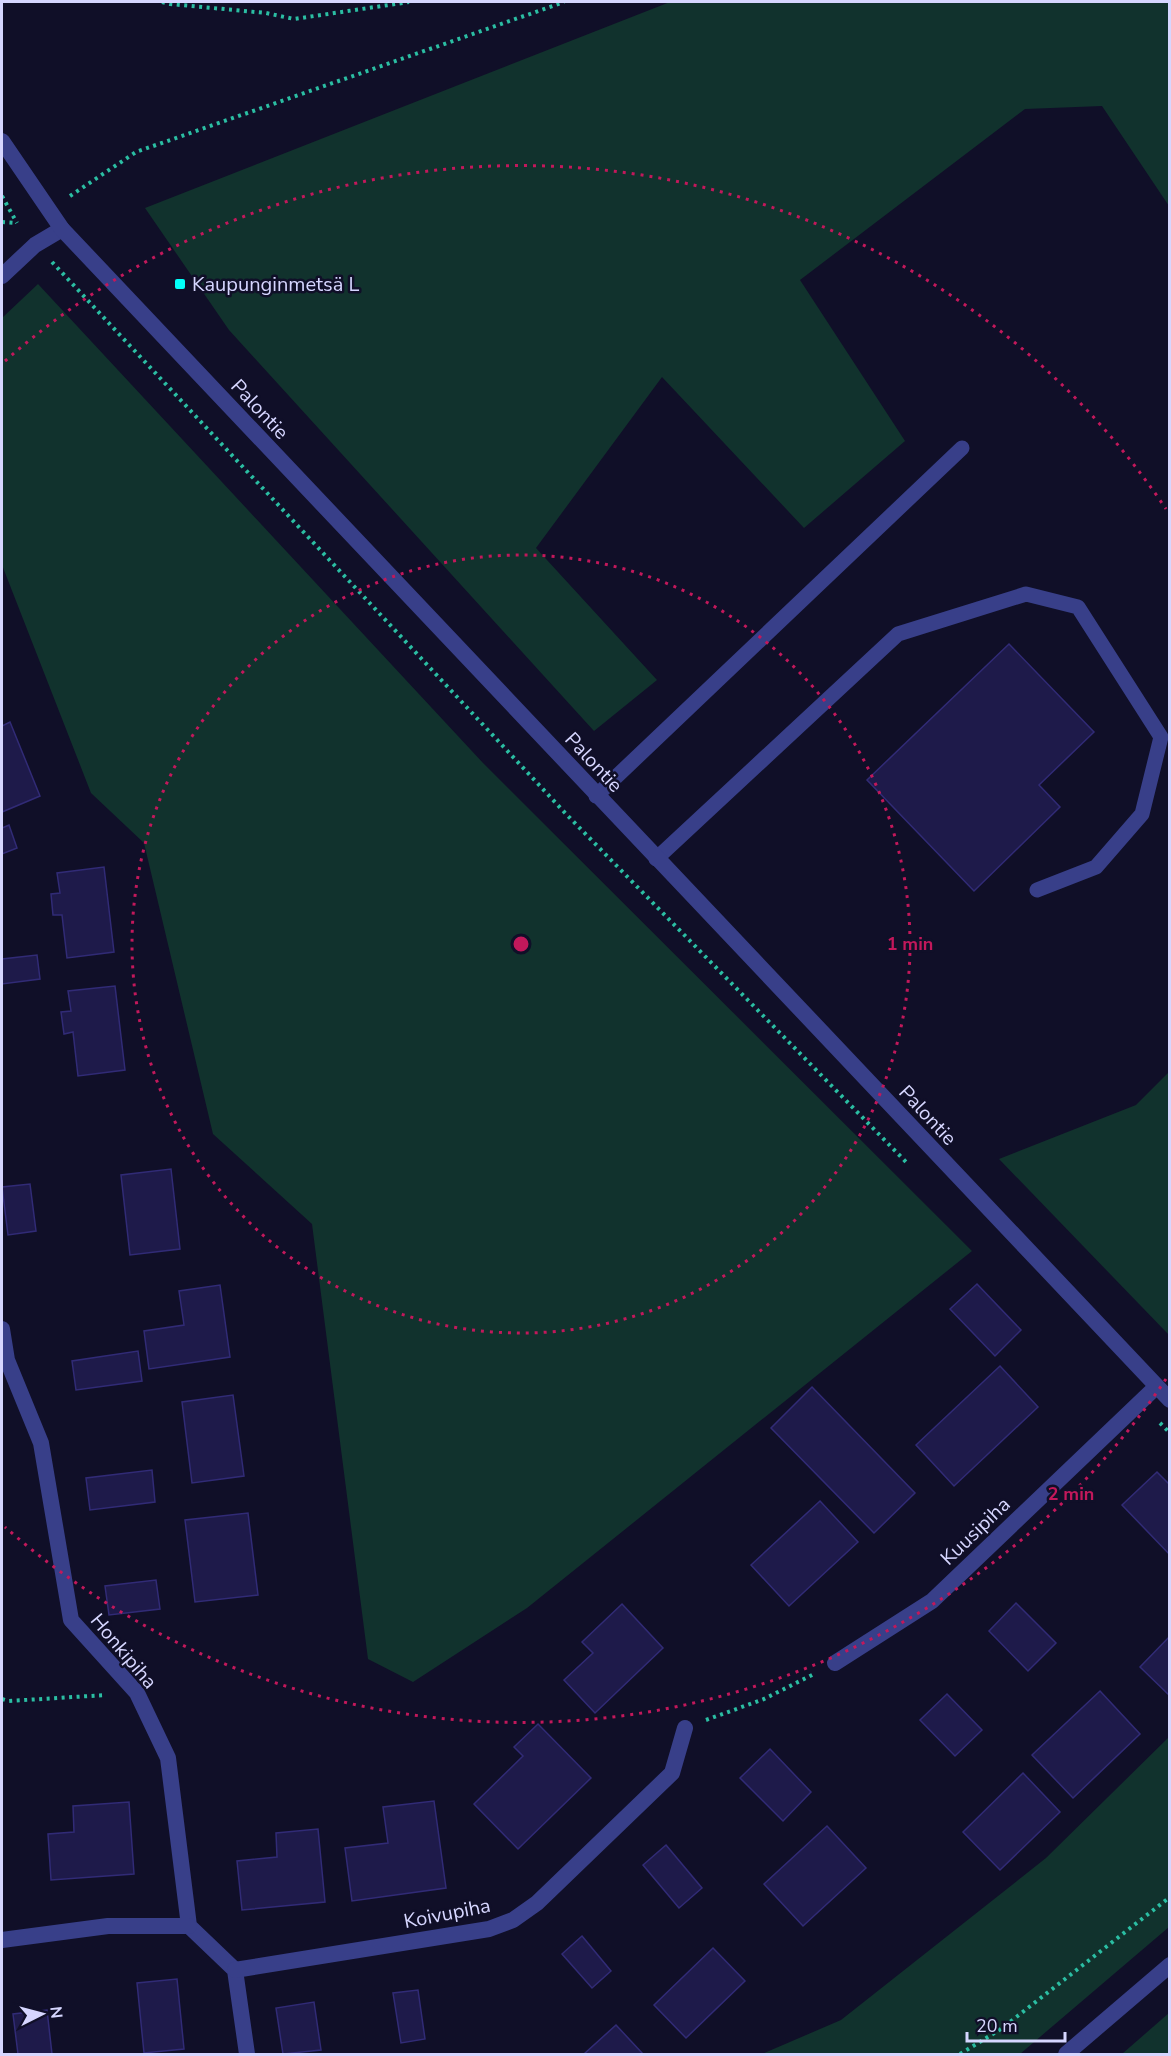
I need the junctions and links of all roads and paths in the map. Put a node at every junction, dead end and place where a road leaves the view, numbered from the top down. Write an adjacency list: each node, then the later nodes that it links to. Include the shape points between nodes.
1 (162, 2): 2 (path, via 294,19)
2 (409, 2)
3 (564, 2): 6 (path, via 136,152)
4 (2, 141): 6 (street, Palontie)
5 (2, 196): 8 (path)
6 (47, 210): 8 (path); 9 (street, Palontie)
7 (2, 222): 8 (path)
8 (17, 223): 10 (path)
9 (62, 229): 10 (street); 13 (street, Palontie)
10 (34, 245): 11 (street); 16 (path, via 72,281 568,816)
11 (2, 276)
12 (962, 448): 13 (lane)
13 (596, 796): 14 (street, Palontie)
14 (656, 859): 15 (lane, via 898,634 1026,594 1078,607 1161,737 1142,814 1096,867); 18 (street, Palontie)
15 (1037, 890)
16 (913, 1169)
17 (2, 1329): 23 (street, Honkipiha, via 7,1360 41,1443 71,1620)
18 (1156, 1387): 19 (street, Palontie); 20 (street, Kuusipiha)
19 (1170, 1400)
20 (1140, 1402): 21 (path); 22 (street, Kuusipiha, via 932,1601)
21 (1170, 1433)
22 (835, 1663): 25 (path, via 764,1699)
23 (136, 1693): 24 (path); 27 (street, Honkipiha, via 168,1758)
24 (2, 1700)
25 (685, 1728): 30 (street, Koivupiha, via 672,1773 537,1903 513,1920 489,1929)
26 (1170, 1897): 32 (path, via 1001,2029)
27 (189, 1926): 28 (street, via 108,1926); 30 (street)
28 (2, 1940)
29 (1170, 1965): 33 (street)
30 (235, 1970): 31 (street)
31 (247, 2055)
32 (960, 2055)
33 (1066, 2055)

